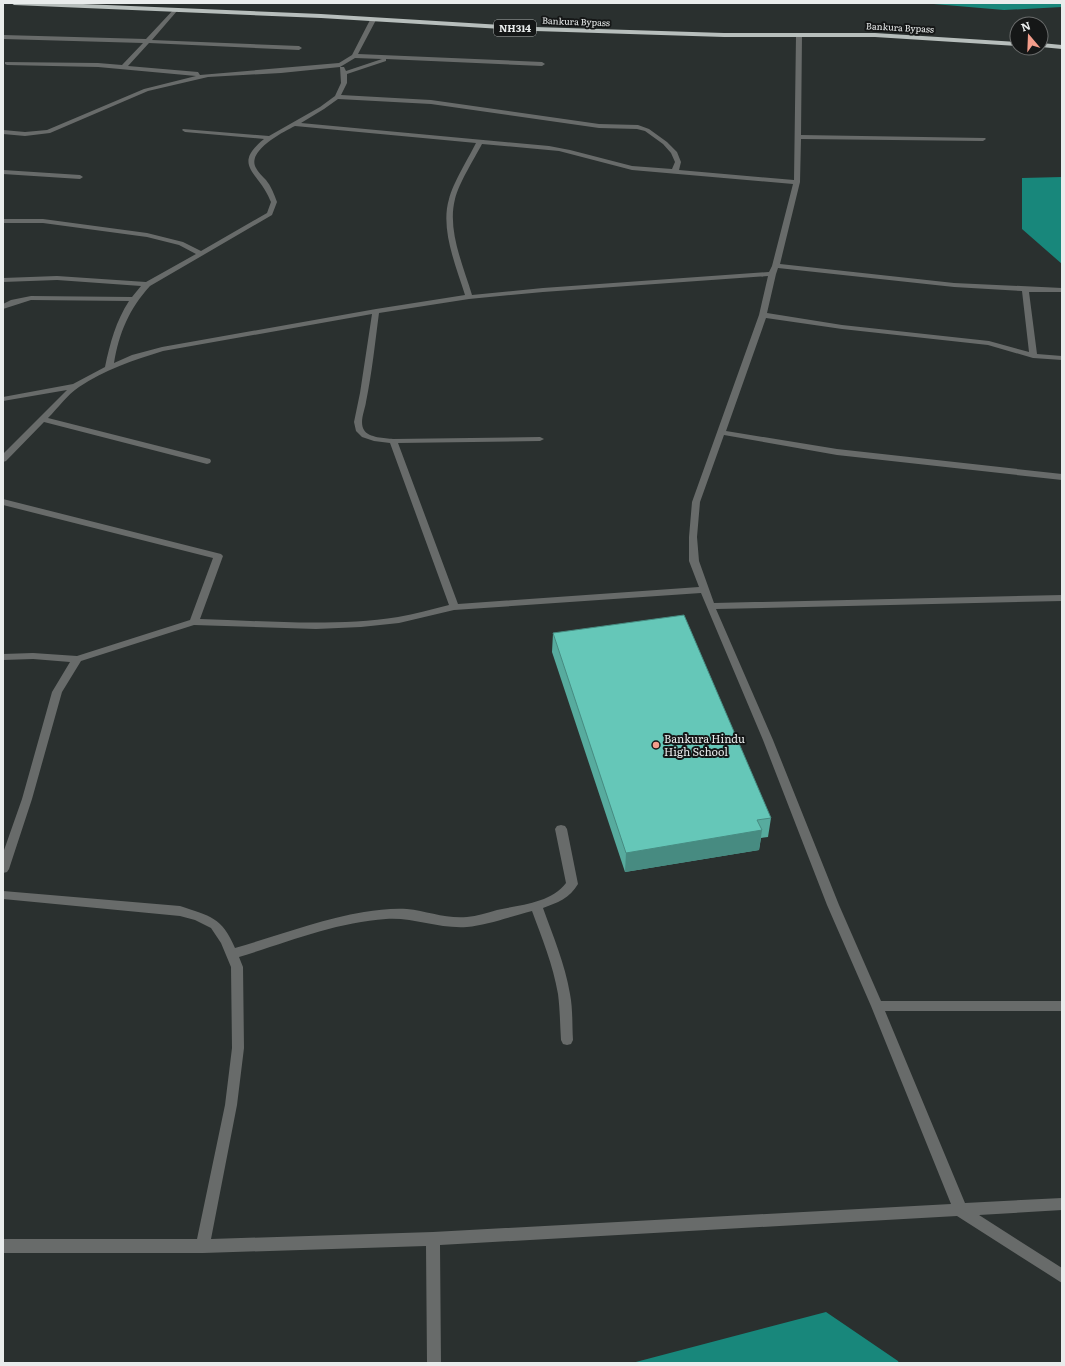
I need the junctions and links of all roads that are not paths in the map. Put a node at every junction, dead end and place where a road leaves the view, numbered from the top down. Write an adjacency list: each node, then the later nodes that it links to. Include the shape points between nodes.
1 (14, 3): 2 (highway, Bankura Bypass / NH314)
2 (175, 10): 3 (highway, Bankura Bypass / NH314); 6 (street)
3 (373, 20): 4 (highway, Bankura Bypass / NH314, via 535,29); 11 (street)
4 (799, 35): 7 (highway, Bankura Bypass / NH314, via 875,35); 24 (street)
5 (3, 37): 6 (street)
6 (147, 41): 10 (street); 16 (street)
7 (1009, 43)
8 (1049, 46): 9 (highway)
9 (1062, 47)
10 (298, 48)
11 (354, 56): 12 (street); 15 (street)
12 (391, 57): 14 (street); 17 (street)
13 (7, 63): 16 (street)
14 (542, 64)
15 (340, 65): 17 (street); 18 (street)
16 (124, 67): 18 (street)
17 (344, 73): 19 (street, via 343,87)
18 (208, 75): 22 (street, via 178,80 146,90 48,132)
19 (337, 97): 20 (street); 27 (street, via 431,102 599,126 638,127 659,138 674,152 678,162)
20 (294, 124): 23 (street); 26 (street)
21 (185, 130): 23 (street)
22 (3, 132)
23 (270, 138): 32 (street, via 253,154 250,163 266,184 274,202 270,214)
24 (798, 138): 25 (street); 30 (street)
25 (983, 139)
26 (480, 141): 27 (street, via 563,149 626,167); 38 (street, via 450,207 452,238)
27 (675, 171): 30 (street)
28 (3, 172): 29 (street)
29 (80, 177)
30 (797, 182): 33 (street)
31 (3, 220): 32 (street, via 43,221 147,235 181,244)
32 (200, 253): 35 (street)
33 (774, 270): 36 (street); 38 (street); 42 (street)
34 (3, 280): 35 (street, via 34,277)
35 (147, 284): 39 (street)
36 (1025, 289): 37 (street); 43 (street)
37 (1062, 290)
38 (469, 297): 41 (street)
39 (133, 299): 40 (street, via 31,298); 45 (street, via 117,332)
40 (3, 307)
41 (376, 311): 45 (street, via 162,349); 51 (street, via 358,422 360,431 365,435 374,439)
42 (763, 315): 43 (street, via 842,327 993,344); 49 (street)
43 (1033, 356): 44 (street)
44 (1062, 358)
45 (109, 368): 46 (street)
46 (75, 386): 47 (street); 48 (street)
47 (3, 399)
48 (43, 419): 52 (street); 53 (street)
49 (720, 432): 54 (street, via 837,452); 56 (street, via 696,502 694,561)
50 (540, 439): 51 (street)
51 (393, 441): 59 (street)
52 (3, 459)
53 (207, 461)
54 (1062, 477)
55 (3, 502): 60 (street, via 218,556)
56 (704, 590): 58 (street); 59 (street)
57 (1062, 598): 58 (street)
58 (710, 606): 68 (street)
59 (454, 607): 60 (street, via 399,620 361,624 316,626)
60 (194, 622): 62 (street)
61 (3, 656): 62 (street)
62 (77, 659): 64 (street, via 57,692 27,799)
63 (561, 829): 66 (street, via 572,884 555,899)
64 (3, 869)
65 (3, 895): 67 (street, via 180,911 215,925)
66 (536, 906): 67 (street, via 467,922 440,921 407,914 362,917); 70 (street, via 559,973 564,995)
67 (232, 954): 75 (street, via 237,968 238,1048 232,1105)
68 (877, 1006): 69 (street); 72 (street)
69 (1062, 1006)
70 (567, 1040)
71 (1062, 1204): 72 (street)
72 (961, 1211): 73 (street); 76 (street)
73 (433, 1239): 75 (street); 77 (street)
74 (3, 1246): 75 (street)
75 (203, 1246)
76 (1062, 1276)
77 (434, 1363)

